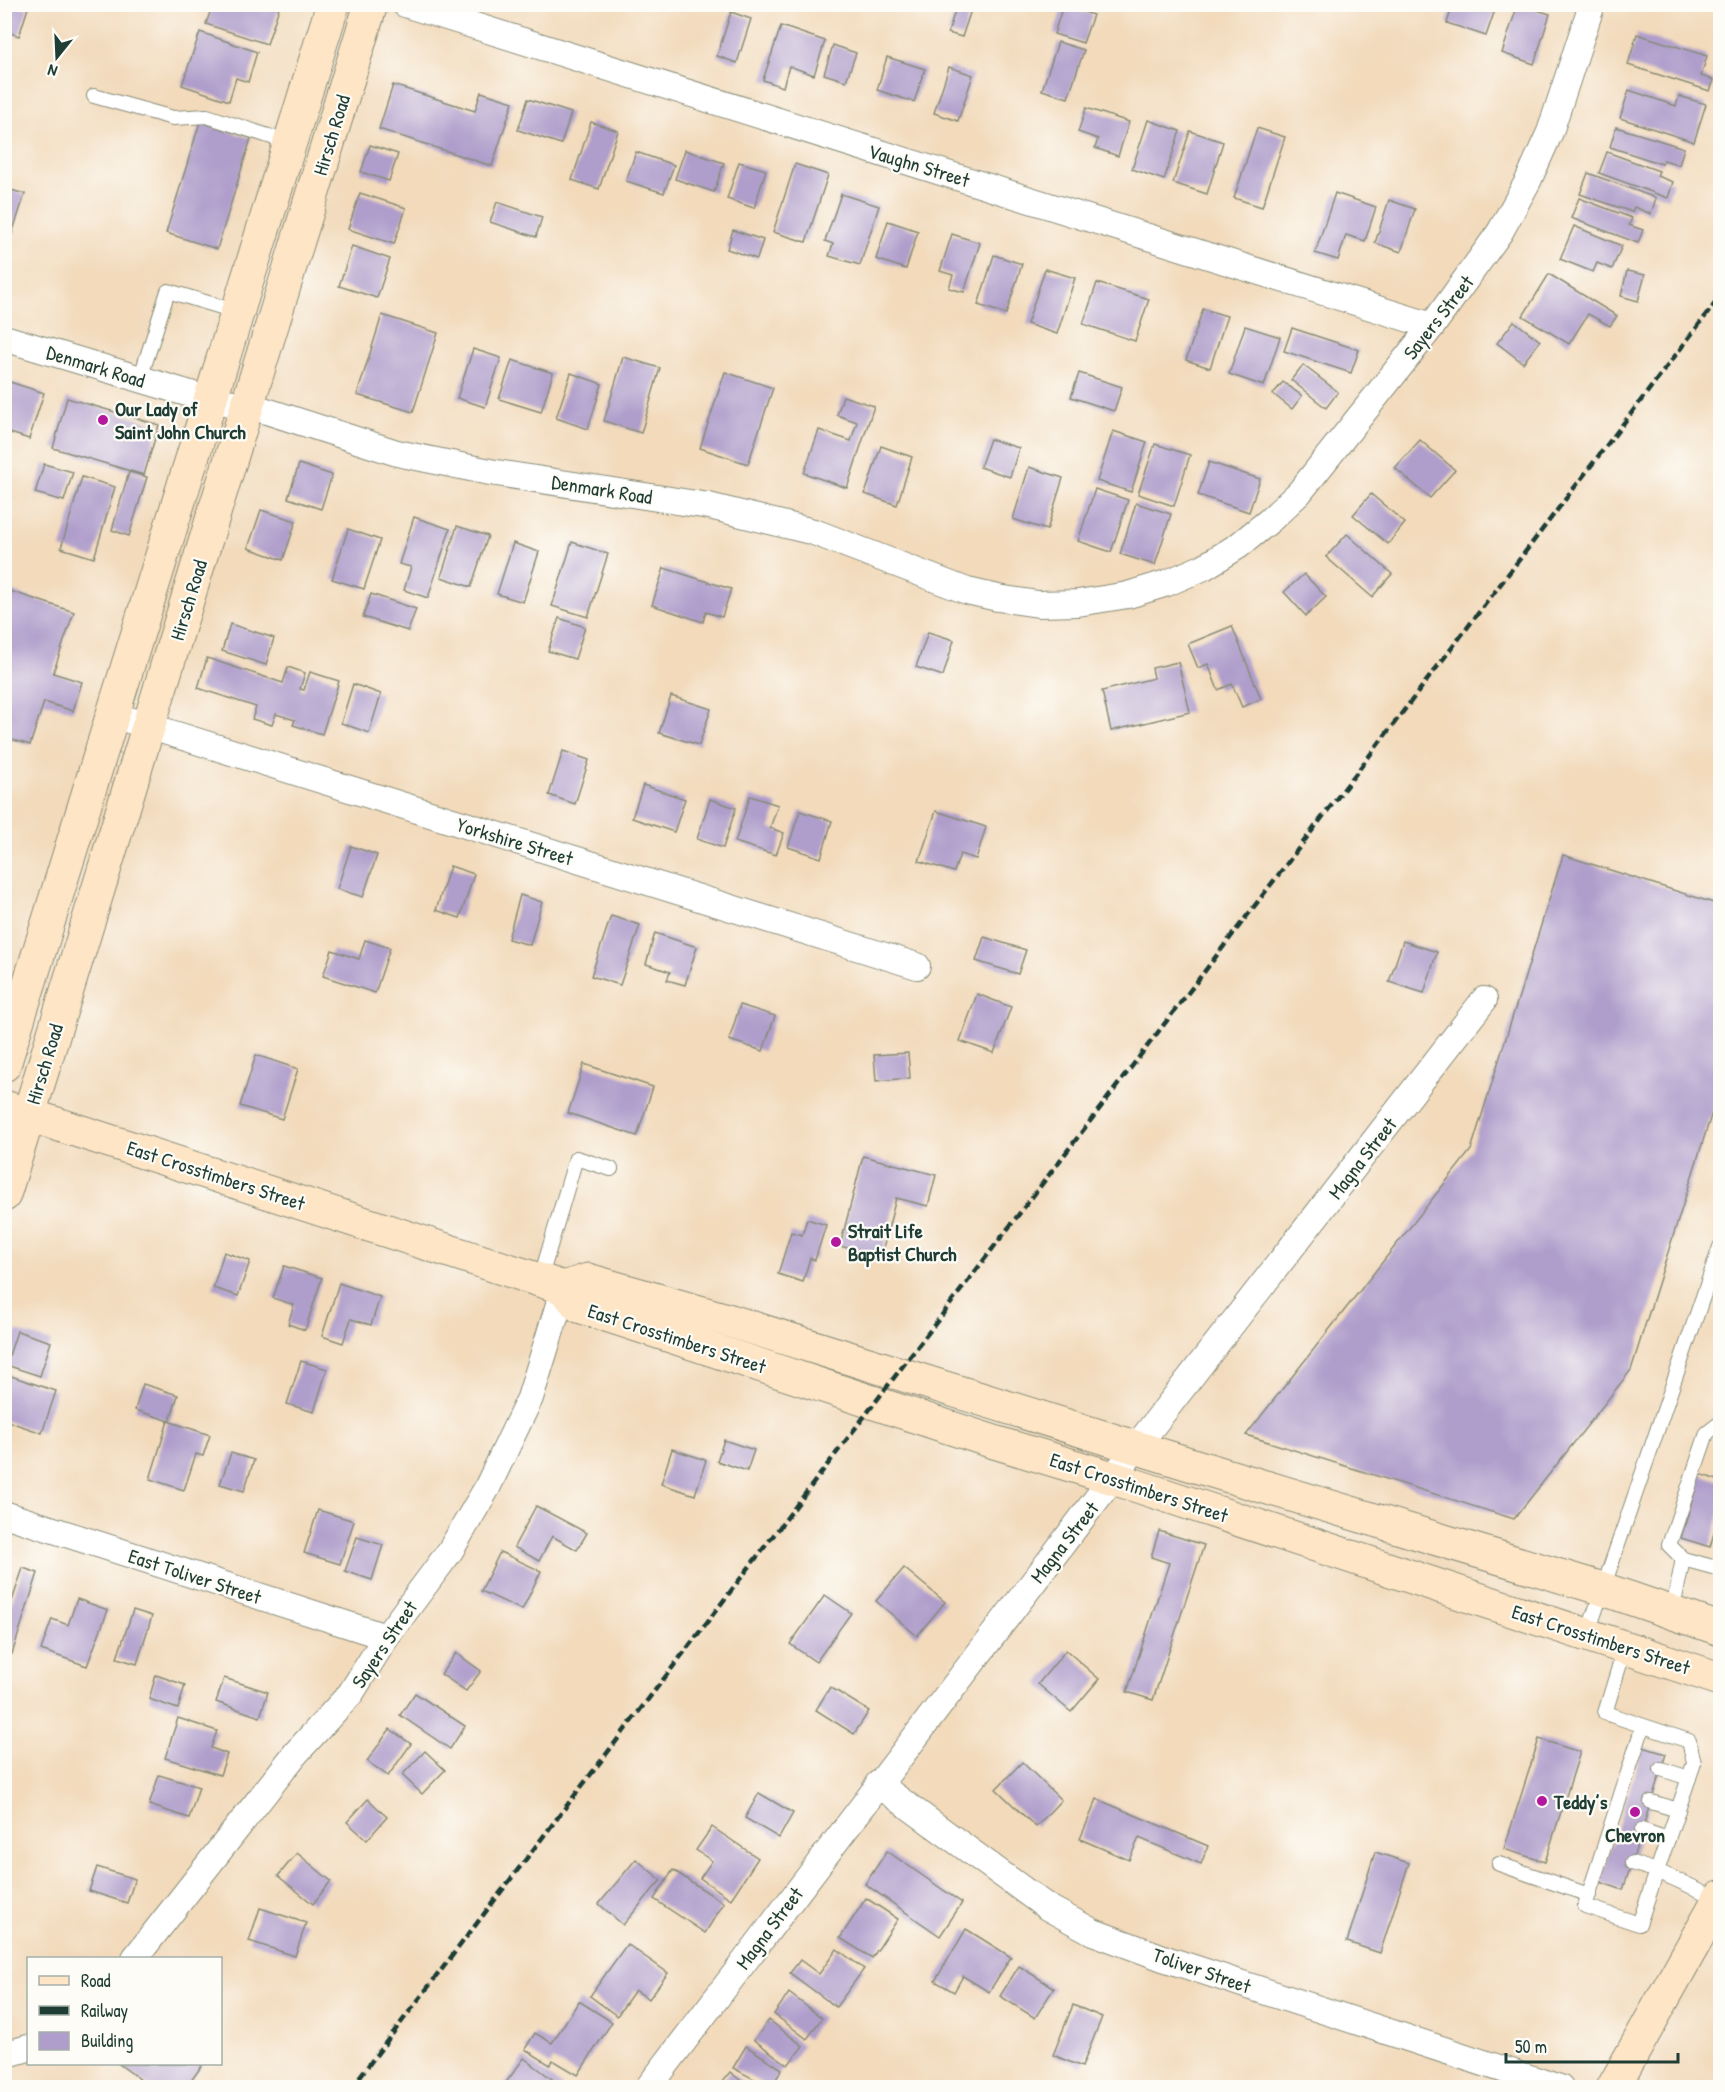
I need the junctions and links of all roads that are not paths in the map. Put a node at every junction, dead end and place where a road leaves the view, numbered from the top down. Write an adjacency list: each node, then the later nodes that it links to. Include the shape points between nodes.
1 (333, 4): 6 (main road, Hirsch Road)
2 (371, 4): 12 (main road, Hirsch Road)
3 (405, 4): 8 (street, Vaughn Street)
4 (1592, 4): 8 (street, Sayers Street, via 1551,132 1528,181 1500,232)
5 (94, 96): 6 (lane, via 173,118 207,116)
6 (290, 143): 7 (main road, Hirsch Road)
7 (238, 312): 10 (lane, via 168,291); 11 (main road, Hirsch Road)
8 (1432, 326): 13 (street, Sayers Street, via 1299,493 1238,546)
9 (4, 338): 10 (street, Denmark Road)
10 (140, 379): 11 (street, Denmark Road)
11 (210, 400): 12 (street, Denmark Road); 14 (main road, Hirsch Road)
12 (248, 405): 13 (street, Denmark Road, via 397,453 490,472 709,506 814,532 967,591 998,598 1038,604 1078,603 1128,595); 15 (main road, Hirsch Road)
13 (1198, 569)
14 (113, 715): 15 (street, Yorkshire Street); 18 (main road, Hirsch Road)
15 (149, 727): 16 (street, Yorkshire Street); 19 (main road, Hirsch Road)
16 (917, 966)
17 (1484, 1000): 25 (street, Magna Street)
18 (4, 1065)
19 (16, 1110): 21 (main road, Hirsch Road); 23 (main road, East Crosstimbers Street)
20 (611, 1169): 23 (lane, via 576,1158)
21 (4, 1195)
22 (1720, 1248): 30 (lane)
23 (552, 1284): 25 (main road, East Crosstimbers Street, via 588,1280 600,1283); 26 (main road, East Crosstimbers Street, via 579,1306); 34 (street, Sayers Street, via 530,1398 488,1488 450,1551)
24 (1720, 1423): 28 (lane, via 1707,1433 1669,1545)
25 (1137, 1446): 26 (street, Magna Street); 30 (main road, East Crosstimbers Street)
26 (1113, 1478): 33 (main road, East Crosstimbers Street); 40 (street, Magna Street)
27 (4, 1514): 34 (street, East Toliver Street)
28 (1683, 1559): 29 (lane); 31 (lane)
29 (1720, 1569)
30 (1603, 1589): 31 (main road, East Crosstimbers Street); 33 (lane)
31 (1672, 1613): 32 (main road, East Crosstimbers Street)
32 (1720, 1629)
33 (1587, 1635): 35 (main road, East Crosstimbers Street)
34 (386, 1637): 50 (street, Sayers Street, via 351,1693 296,1753)
35 (1625, 1647): 36 (main road, East Crosstimbers Street); 37 (lane, via 1605,1713)
36 (1717, 1681)
37 (1644, 1726): 39 (lane, via 1689,1741 1694,1763); 48 (lane, via 1606,1853)
38 (1661, 1769): 39 (lane)
39 (1689, 1778): 42 (lane)
40 (878, 1784): 53 (street, Magna Street); 54 (street, Toliver Street, via 1047,1907 1093,1932)
41 (1651, 1802): 42 (lane)
42 (1678, 1810): 44 (lane)
43 (1642, 1830): 44 (lane)
44 (1668, 1839): 47 (lane)
45 (1632, 1863): 47 (lane)
46 (1499, 1864): 48 (lane)
47 (1657, 1871): 48 (lane, via 1639,1924 1585,1906); 49 (lane)
48 (1589, 1895)
49 (1720, 1898): 55 (main road)
50 (137, 1957)
51 (27, 2048): 52 (street)
52 (4, 2055)
53 (648, 2088)
54 (1560, 2088)
55 (1612, 2088)

